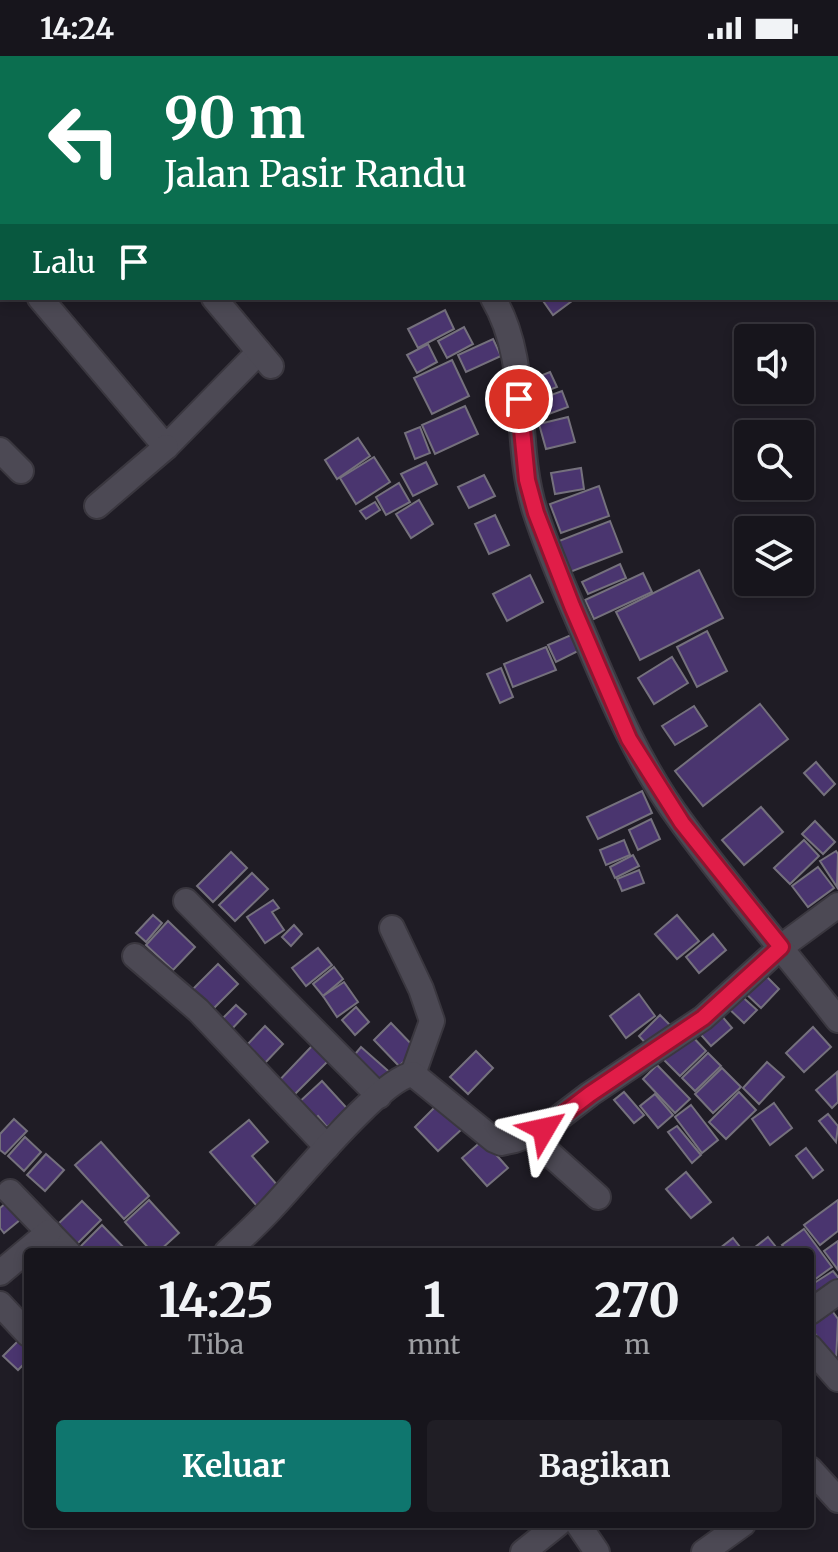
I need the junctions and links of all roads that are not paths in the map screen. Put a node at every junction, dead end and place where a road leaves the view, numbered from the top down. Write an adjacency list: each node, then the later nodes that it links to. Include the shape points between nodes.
1 (42, 300): 4 (street)
2 (216, 300): 4 (street, via 265,359)
3 (494, 300): 11 (street, via 510,335 527,480 536,513 629,739 682,823)
4 (166, 447): 7 (street)
5 (0, 450): 6 (street)
6 (21, 471)
7 (97, 506)
8 (186, 901): 15 (street)
9 (838, 905): 11 (street)
10 (392, 928): 14 (street, via 432,1021)
11 (781, 947): 13 (street); 16 (street, via 703,1018)
12 (135, 956): 17 (street, via 198,1010)
13 (838, 1020)
14 (413, 1074): 15 (street); 16 (street, via 494,1140)
15 (379, 1096): 17 (street)
16 (530, 1136): 19 (street)
17 (327, 1147): 23 (street)
18 (10, 1192): 20 (street)
19 (598, 1197)
20 (49, 1232): 21 (street); 22 (street)
21 (30, 1248)
22 (64, 1248)
23 (231, 1248)
24 (24, 1253): 25 (street)
25 (0, 1273)
26 (838, 1292): 28 (street)
27 (0, 1304): 29 (street)
28 (814, 1309)
29 (24, 1330)
30 (814, 1352): 31 (street)
31 (838, 1379)
32 (814, 1476): 33 (street)
33 (838, 1500)
34 (553, 1528): 37 (street)
35 (581, 1528): 38 (street)
36 (737, 1528): 39 (street)
37 (523, 1552)
38 (597, 1552)
39 (704, 1552)

